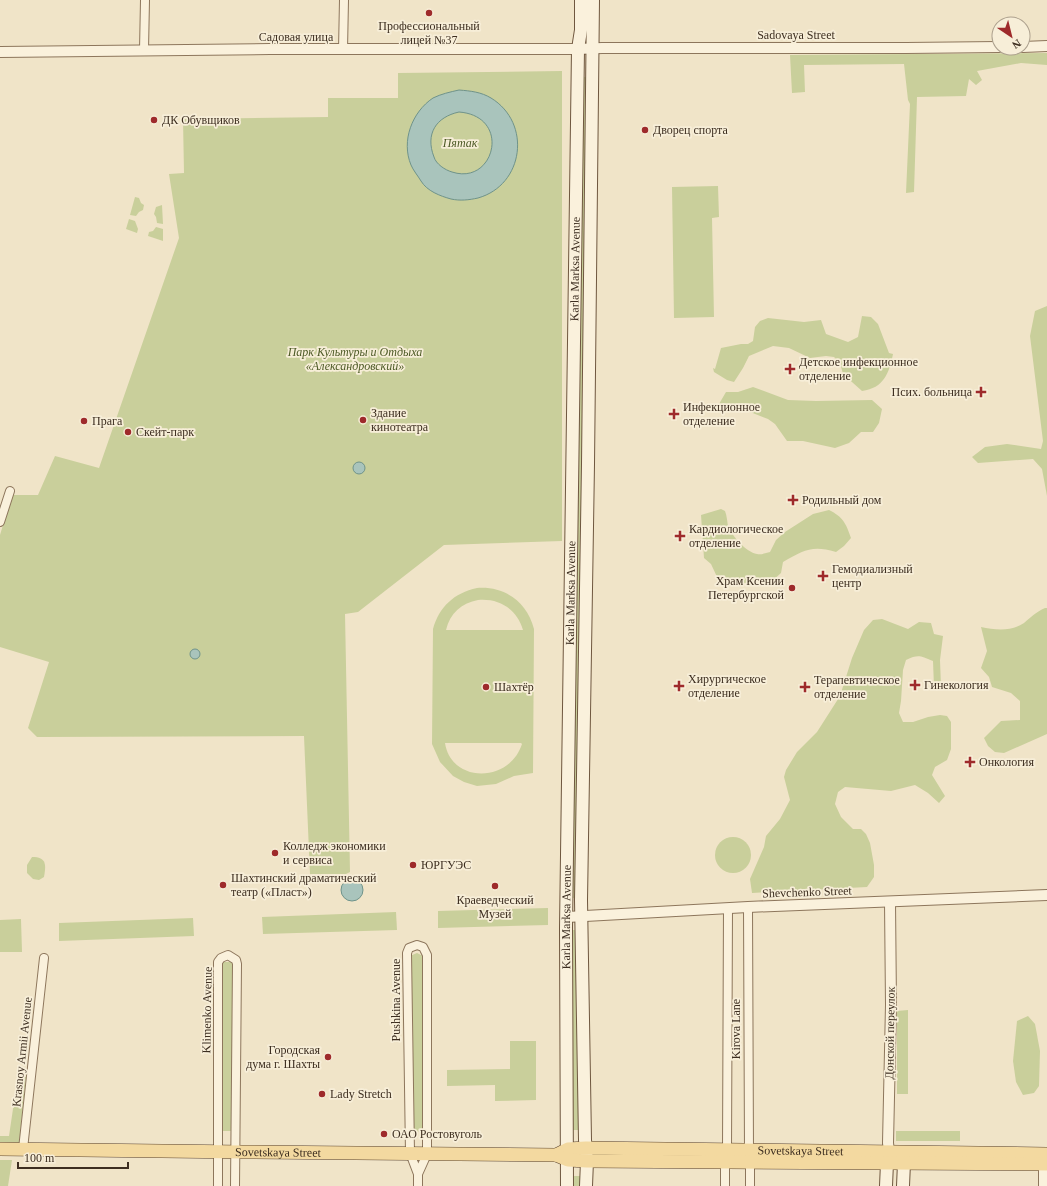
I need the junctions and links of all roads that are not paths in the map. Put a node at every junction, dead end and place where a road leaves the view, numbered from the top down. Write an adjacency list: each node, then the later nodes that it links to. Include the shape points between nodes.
1 (145, 0): 9 (street)
2 (344, 0): 10 (street)
3 (581, 0): 11 (main road, Karla Marksa Avenue)
4 (593, 0): 8 (main road, Karla Marksa Avenue)
5 (1031, 46): 6 (street)
6 (1047, 46)
7 (991, 47): 8 (street, Sadovaya Street)
8 (593, 48): 11 (street, Садовая улица); 19 (main road, Karla Marksa Avenue)
9 (144, 50): 10 (street, Садовая улица); 12 (street, Садовая улица)
10 (343, 50): 11 (street, Садовая улица)
11 (578, 50): 20 (main road, Karla Marksa Avenue)
12 (0, 52)
13 (10, 491): 14 (street)
14 (0, 522)
15 (1047, 895): 16 (street, Shevchenko Street)
16 (890, 902): 17 (street, Shevchenko Street); 32 (street, Донской переулок)
17 (748, 907): 18 (street, Shevchenko Street); 31 (street, Kirova Lane)
18 (728, 908): 19 (street, Shevchenko Street); 30 (street, Kirova Lane)
19 (581, 916): 20 (street, Shevchenko Street); 29 (main road, Karla Marksa Avenue)
20 (567, 917): 28 (main road, Karla Marksa Avenue)
21 (44, 958): 23 (street, Krasnoy Armii Avenue)
22 (0, 1148): 23 (main road, Sovetskaya Street)
23 (24, 1149): 24 (main road, Sovetskaya Street)
24 (218, 1152): 25 (main road, Sovetskaya Street); 25 (street, Klimenko Avenue, via 218,962 228,955 236,960 237,964); 36 (street, Klimenko Avenue)
25 (236, 1152): 26 (main road, Sovetskaya Street); 37 (street, Klimenko Avenue)
26 (410, 1154): 27 (main road, Sovetskaya Street); 27 (street, Pushkina Avenue, via 407,953 410,948 417,945 423,947 427,956); 35 (street, Pushkina Avenue)
27 (427, 1154): 28 (main road, Sovetskaya Street); 35 (street, Pushkina Avenue)
28 (568, 1155): 29 (main road, Sovetskaya Street); 39 (main road, Karla Marksa Avenue)
29 (587, 1155): 30 (main road, Sovetskaya Street); 40 (main road, Karla Marksa Avenue)
30 (726, 1156): 31 (main road, Sovetskaya Street); 41 (street, Kirova Lane)
31 (750, 1157): 32 (main road, Sovetskaya Street); 42 (street, Kirova Lane)
32 (888, 1157): 33 (main road, Sovetskaya Street); 34 (main road, Sovetskaya Street); 43 (main road)
33 (1046, 1161): 34 (main road, Sovetskaya Street); 45 (street)
34 (904, 1163): 44 (main road)
35 (418, 1174): 38 (street, Pushkina Avenue)
36 (218, 1186)
37 (235, 1186)
38 (418, 1186)
39 (567, 1186)
40 (586, 1186)
41 (725, 1186)
42 (750, 1186)
43 (886, 1186)
44 (903, 1186)
45 (1043, 1186)

